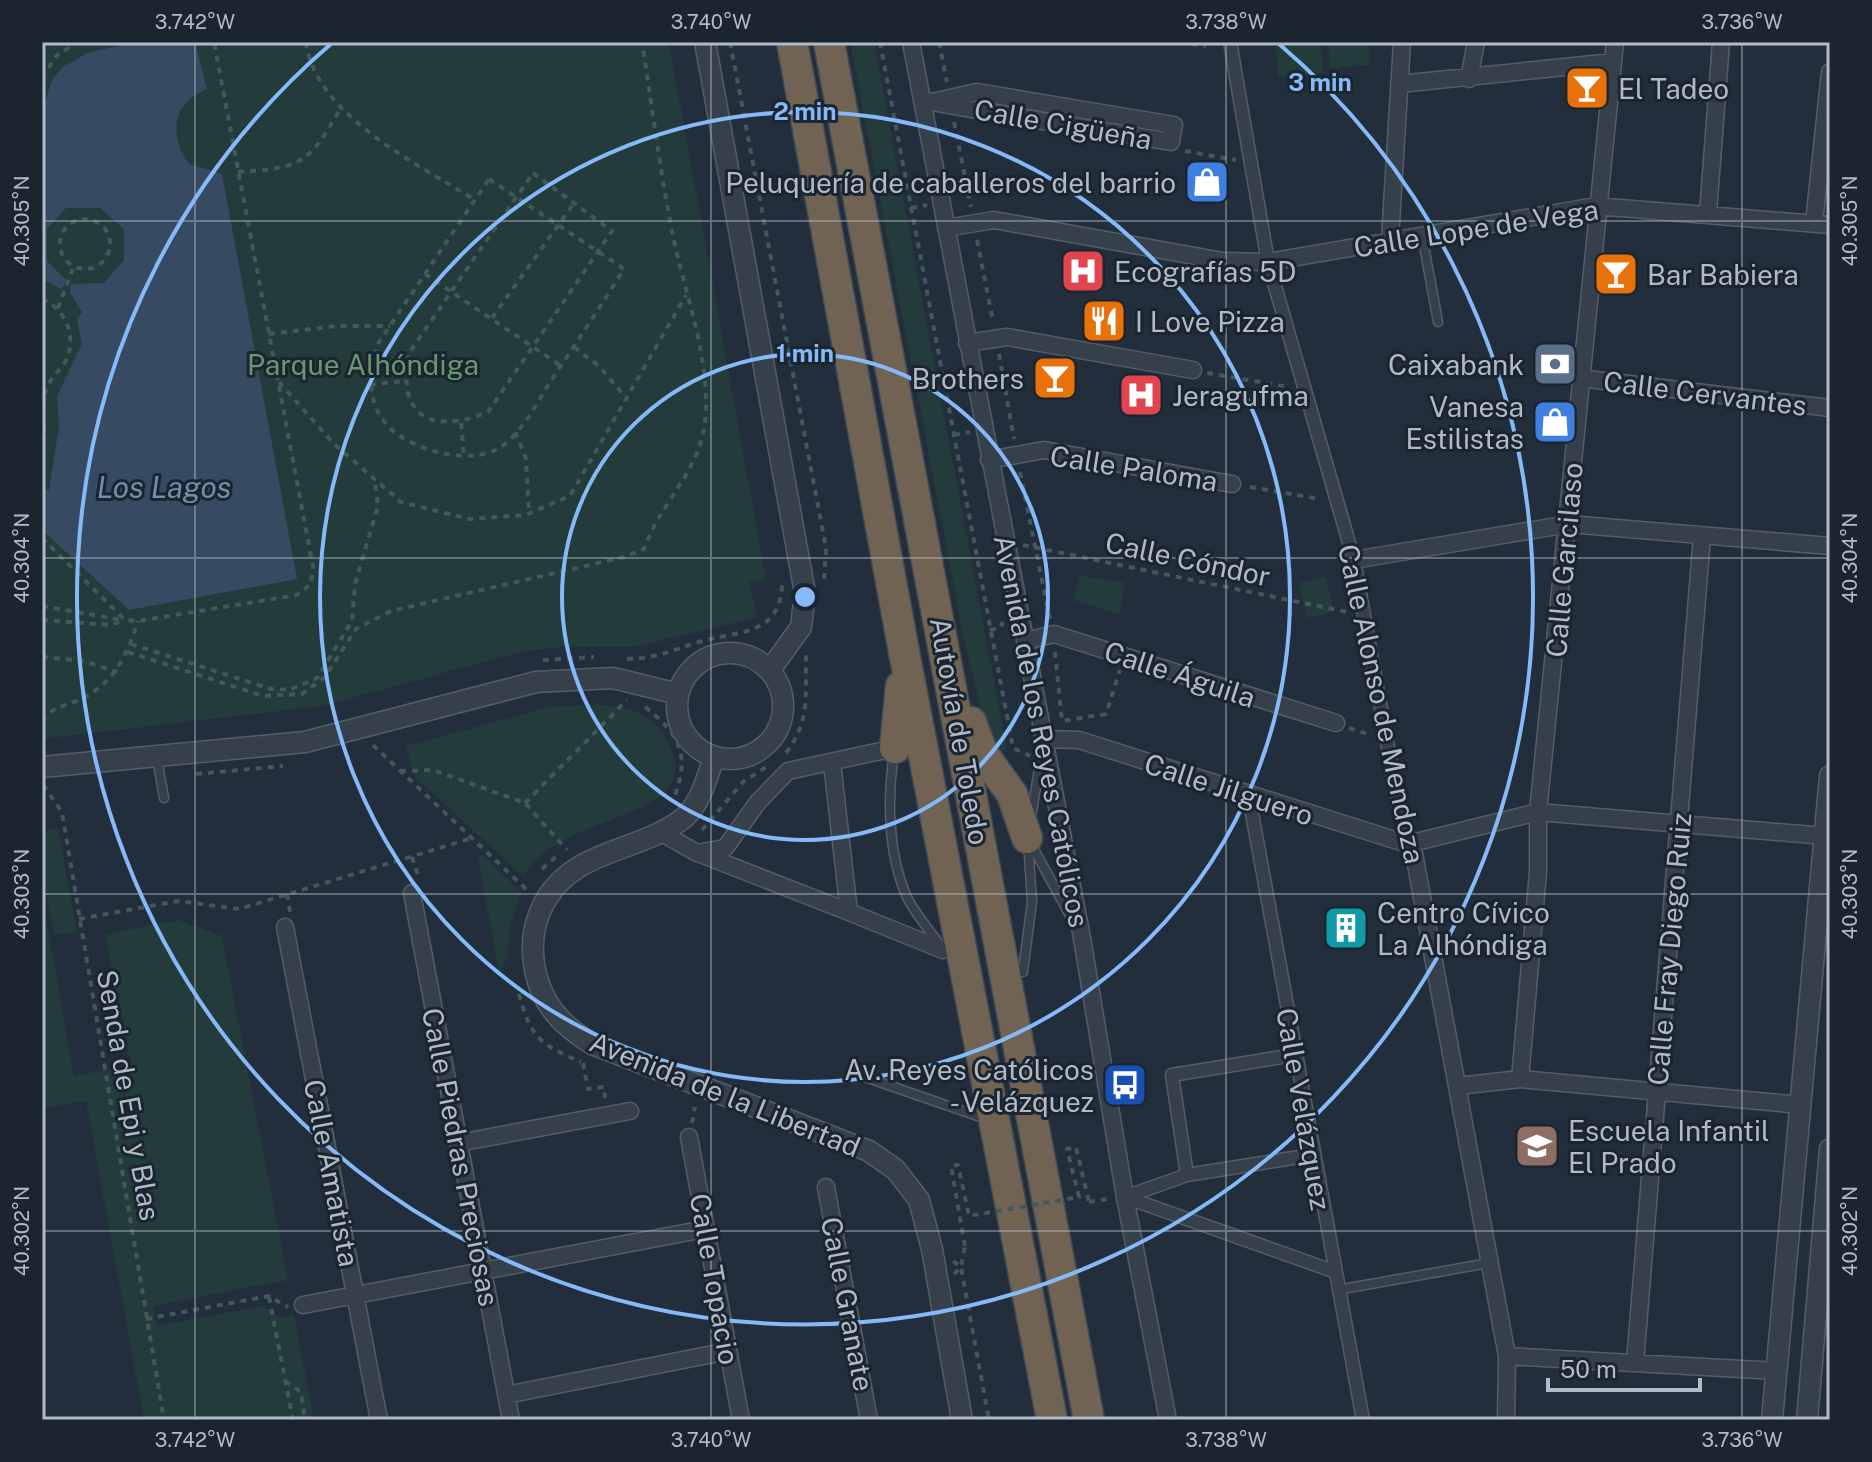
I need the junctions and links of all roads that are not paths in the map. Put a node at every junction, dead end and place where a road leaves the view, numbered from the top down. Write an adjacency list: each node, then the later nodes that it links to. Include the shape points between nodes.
1 (705, 42): 37 (street, via 805,593 801,627)
2 (792, 42): 36 (highway, Autovía de Toledo)
3 (829, 42): 35 (highway, Autovía de Toledo)
4 (911, 42): 14 (street, Avenida de los Reyes Católicos)
5 (1230, 42): 22 (street, Calle Alonso de Mendoza)
6 (1402, 42): 13 (street)
7 (1476, 42): 12 (street)
8 (1615, 42): 10 (street, Calle Garcilaso)
9 (1721, 42): 17 (street)
10 (1613, 62): 12 (street); 16 (street, Calle Garcilaso)
11 (1830, 72): 18 (street)
12 (1469, 79): 13 (street)
13 (1399, 84): 21 (street)
14 (927, 101): 15 (street, Calle Cigüeña, via 950,102 977,92 1174,125); 19 (street, Avenida de los Reyes Católicos)
15 (1171, 142)
16 (1596, 206): 17 (street, Calle Lope de Vega); 20 (street, Calle Lope de Vega); 26 (street, Calle Garcilaso)
17 (1708, 213): 18 (street, Calle Lope de Vega)
18 (1822, 224)
19 (946, 228): 22 (street, Calle Lope de Vega, via 994,220 1223,261); 24 (street, Avenida de los Reyes Católicos)
20 (1422, 234): 21 (street, Calle Lope de Vega); 23 (lane)
21 (1390, 239): 22 (street, Calle Lope de Vega)
22 (1268, 262): 33 (street, Calle Alonso de Mendoza)
23 (1438, 322)
24 (967, 343): 25 (street, via 1007,337); 28 (street, Avenida de los Reyes Católicos)
25 (1193, 370)
26 (1579, 378): 27 (street, Calle Cervantes); 30 (street, Calle Garcilaso)
27 (1830, 408)
28 (989, 460): 29 (street, Calle Paloma, via 1044,450); 34 (street, Avenida de los Reyes Católicos)
29 (1232, 484)
30 (1569, 524): 31 (street); 33 (street); 49 (street, Calle Garcilaso)
31 (1702, 536): 32 (street); 50 (street, Calle Fray Diego Ruiz)
32 (1830, 546)
33 (1354, 560): 54 (street, Calle Alonso de Mendoza, via 1400,813)
34 (1025, 641): 39 (street, Calle Águila, via 1054,634); 40 (street, Avenida de los Reyes Católicos)
35 (946, 648): 53 (highway, via 983,754 1012,794); 68 (highway, Autovía de Toledo)
36 (904, 652): 41 (highway); 62 (highway, Autovía de Toledo)
37 (770, 670): 38 (street, via 751,656 716,654 688,672); 42 (street, via 781,687 784,708 772,740 746,757)
38 (678, 694): 42 (street, via 686,736); 45 (street, via 629,692 613,678 536,682 305,742)
39 (1336, 723)
40 (1045, 739): 47 (street, Calle Jilguero, via 1079,740); 53 (lane); 59 (street, Avenida de los Reyes Católicos)
41 (895, 748): 43 (street); 60 (lane, via 893,846 906,896)
42 (714, 757): 51 (street, Avenida de la Libertad, via 687,815)
43 (832, 763): 55 (street, via 788,771 725,848); 57 (street)
44 (42, 767): 45 (street)
45 (158, 767): 48 (lane)
46 (1830, 776): 52 (street)
47 (1249, 797): 54 (street, Calle Jilguero); 63 (street, Calle Velázquez)
48 (164, 798)
49 (1538, 812): 50 (street); 54 (street); 65 (street, Calle Garcilaso, via 1538,872)
50 (1681, 821): 52 (street); 67 (street, Calle Fray Diego Ruiz)
51 (660, 832): 55 (street); 95 (street, Avenida de la Libertad, via 581,862 553,887 538,915 532,949 537,984 553,1014 592,1044 869,1151 896,1170 919,1200 932,1249)
52 (1825, 836): 69 (street)
53 (1027, 838): 59 (lane); 61 (lane, via 1032,901)
54 (1412, 843): 66 (street, Calle Alonso de Mendoza)
55 (697, 853): 57 (street)
56 (412, 893): 73 (street, Calle Piedras Preciosas)
57 (849, 912): 60 (street)
58 (285, 927): 84 (street, Calle Amatista)
59 (1082, 938): 78 (street, Avenida de los Reyes Católicos)
60 (943, 950): 62 (highway)
61 (1023, 972): 68 (highway, via 1031,1045)
62 (983, 1051): 71 (highway, Autovía de Toledo)
63 (1294, 1055): 75 (street, Calle Velázquez); 76 (street, via 1172,1075)
64 (862, 1076): 71 (lane)
65 (1520, 1079): 66 (street); 67 (street)
66 (1457, 1086): 80 (street, Calle Alonso de Mendoza)
67 (1656, 1092): 69 (street); 88 (street, Calle Fray Diego Ruiz)
68 (1026, 1098): 97 (highway, Autovía de Toledo)
69 (1801, 1105): 89 (street)
70 (630, 1111): 73 (street)
71 (996, 1123): 96 (highway, Autovía de Toledo)
72 (689, 1137): 79 (street, Calle Topacio)
73 (458, 1143): 81 (street, Calle Piedras Preciosas)
74 (1830, 1149): 102 (street)
75 (1312, 1155): 76 (street); 82 (street, Calle Velázquez)
76 (1187, 1175): 78 (street)
77 (826, 1187): 94 (street, Calle Granate)
78 (1125, 1197): 82 (street); 98 (street, Avenida de los Reyes Católicos)
79 (705, 1229): 81 (street); 86 (street, Calle Topacio)
80 (1490, 1263): 83 (lane); 87 (street, Calle Alonso de Mendoza)
81 (483, 1271): 84 (street); 90 (street, Calle Piedras Preciosas)
82 (1333, 1271): 83 (street, Calle Velázquez)
83 (1337, 1290): 99 (street, Calle Velázquez)
84 (355, 1295): 85 (street); 91 (street, Calle Amatista)
85 (303, 1305)
86 (728, 1351): 90 (street); 93 (street, Calle Topacio)
87 (1507, 1356): 88 (street); 100 (street, Calle Alonso de Mendoza)
88 (1635, 1363): 89 (street)
89 (1777, 1371): 101 (street)
90 (506, 1395): 92 (street, Calle Piedras Preciosas)
91 (379, 1420)
92 (511, 1420)
93 (741, 1420)
94 (869, 1420)
95 (962, 1420)
96 (1052, 1420)
97 (1089, 1420)
98 (1168, 1420)
99 (1363, 1420)
100 (1506, 1420)
101 (1772, 1420)
102 (1807, 1420)

